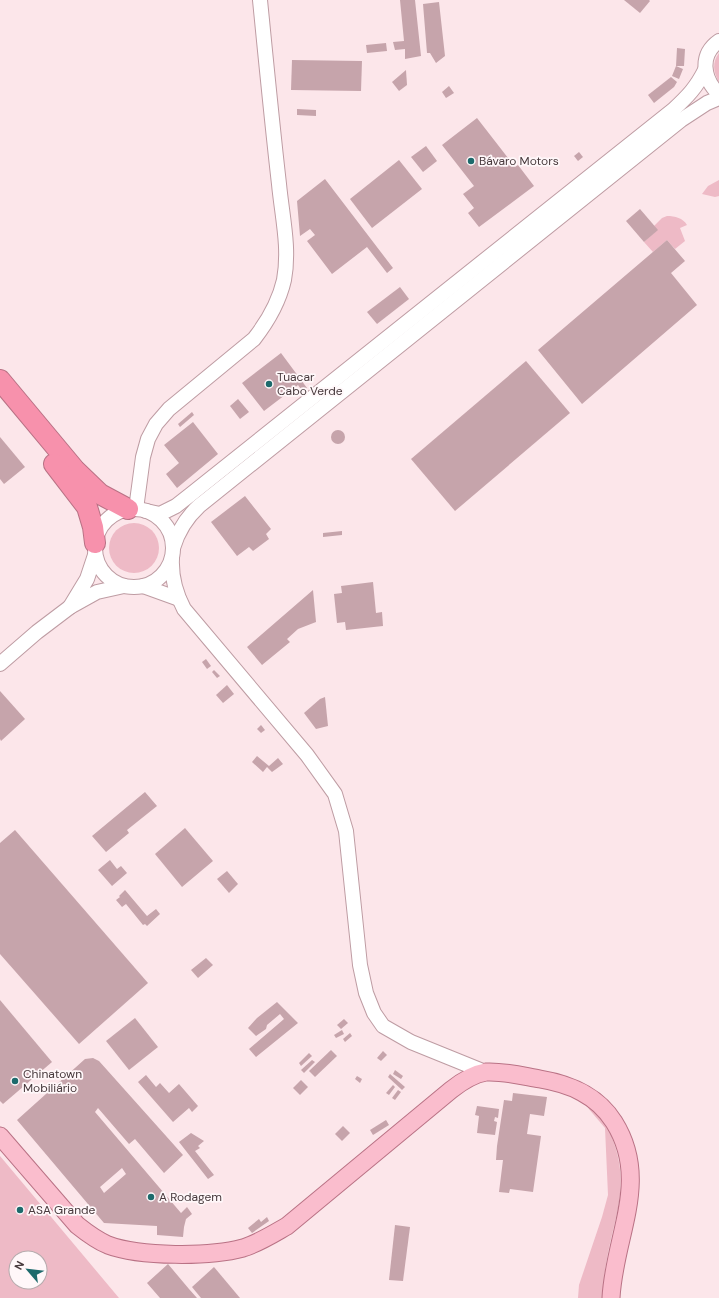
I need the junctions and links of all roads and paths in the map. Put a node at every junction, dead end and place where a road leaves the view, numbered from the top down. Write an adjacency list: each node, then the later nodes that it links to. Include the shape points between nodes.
1 (260, 0): 8 (street, via 286,244 284,280 272,311 254,339 169,409 152,430 143,457)
2 (719, 41): 3 (street, via 710,50)
3 (705, 70): 4 (street, via 707,79); 8 (street, via 698,84 673,110 176,506 160,514)
4 (719, 94)
5 (719, 98): 10 (street, via 681,120 199,506 182,526)
6 (0, 380): 8 (highway, via 75,470 100,494)
7 (0, 400): 9 (highway, via 87,507 93,527)
8 (137, 509): 9 (street, via 116,513 106,520 99,531); 10 (street, via 157,516 166,525 171,536)
9 (95, 549): 11 (street, via 99,566 105,575); 14 (street, via 87,579)
10 (172, 553): 12 (street, via 168,567 161,576); 13 (street, via 172,579)
11 (124, 586): 12 (street); 14 (street, via 97,592)
12 (143, 586): 13 (street)
13 (179, 599): 16 (street, via 307,755 335,794 346,831 360,965 366,993 374,1013 383,1026 411,1042)
14 (70, 607): 15 (street)
15 (0, 664)
16 (485, 1072): 17 (main road, via 451,1090 287,1226 244,1248 215,1253 159,1254 118,1248 100,1242 78,1225); 18 (main road, via 532,1077 585,1093 610,1116 618,1129 628,1153 631,1179 628,1207 614,1267)
17 (0, 1136)
18 (611, 1298)

